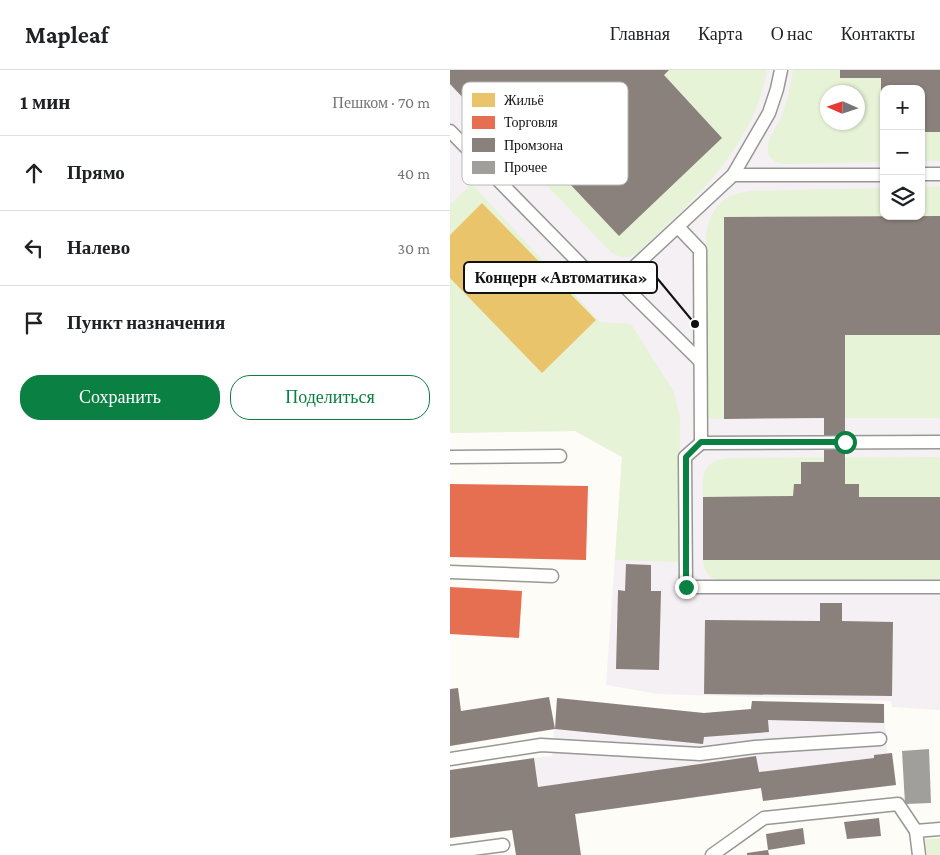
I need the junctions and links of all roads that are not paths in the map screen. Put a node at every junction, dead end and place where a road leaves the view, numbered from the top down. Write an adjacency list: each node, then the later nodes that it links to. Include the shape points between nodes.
1 (780, 70): 7 (lane, via 778,89 769,113)
2 (450, 131): 3 (lane)
3 (462, 143)
4 (880, 174): 7 (lane)
5 (925, 174): 6 (lane)
6 (940, 174)
7 (733, 175): 9 (lane)
8 (503, 185): 10 (lane, via 594,279)
9 (678, 226): 10 (lane); 11 (lane, via 700,250)
10 (619, 281): 11 (lane)
11 (700, 361): 12 (lane)
12 (701, 442): 13 (lane); 18 (lane, via 686,457 686,587)
13 (940, 442)
14 (450, 456): 15 (lane)
15 (560, 456)
16 (450, 572): 17 (lane)
17 (552, 576)
18 (940, 587)
19 (880, 739): 20 (lane, via 700,754 541,745)
20 (450, 759)
21 (940, 829): 22 (lane)
22 (916, 830): 25 (lane, via 898,804 764,818); 26 (lane)
23 (503, 845): 24 (lane)
24 (450, 852)
25 (712, 855)
26 (919, 855)

